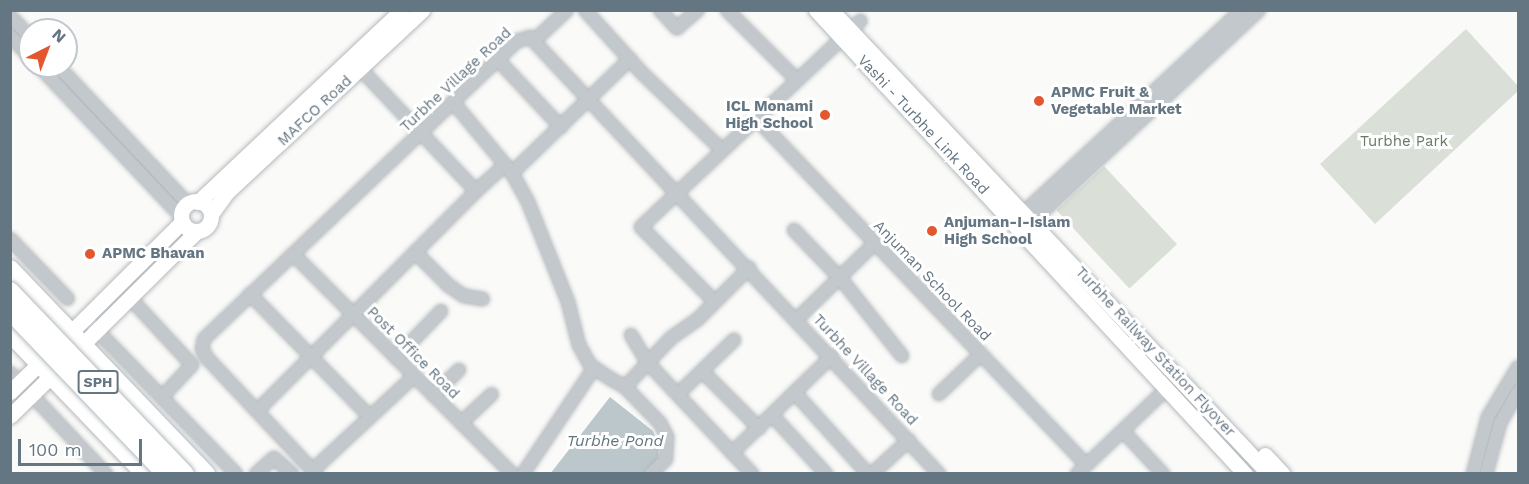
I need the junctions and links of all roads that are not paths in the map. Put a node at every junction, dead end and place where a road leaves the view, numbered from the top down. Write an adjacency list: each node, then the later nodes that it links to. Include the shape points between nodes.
1 (402, 10): 16 (main road, MAFCO Road)
2 (422, 10): 16 (main road, MAFCO Road)
3 (567, 10): 13 (street)
4 (585, 10): 14 (street)
5 (660, 10): 6 (street, via 677,28)
6 (698, 10)
7 (728, 10): 19 (street)
8 (816, 10): 12 (main road, Vashi - Turbhe Link Road)
9 (831, 10): 12 (main road, Vashi - Turbhe Link Road)
10 (1242, 10): 31 (street)
11 (1260, 10): 31 (street)
12 (851, 30): 19 (street); 31 (main road, Vashi - Turbhe Link Road)
13 (536, 39): 15 (street, Turbhe Village Road, via 523,38); 20 (street, Turbhe Village Road)
14 (630, 59): 20 (street); 25 (street)
15 (498, 60): 21 (street, Turbhe Village Road); 23 (street)
16 (351, 68): 24 (street); 29 (main road, MAFCO Road); 30 (main road, MAFCO Road, via 227,192)
17 (51, 78): 29 (street)
18 (69, 78): 29 (street)
19 (797, 80): 22 (street)
20 (591, 99): 23 (street); 28 (street, Turbhe Village Road)
21 (453, 102): 24 (street, Turbhe Village Road); 26 (street)
22 (756, 118): 25 (street); 35 (street, Anjuman School Road)
23 (561, 128): 26 (street)
24 (421, 133): 27 (street); 37 (street, Turbhe Village Road)
25 (722, 150): 28 (street)
26 (512, 173): 27 (street, via 505,165); 63 (street, via 528,202 568,302 579,345)
27 (476, 191): 36 (street)
28 (678, 191): 38 (street, Turbhe Village Road); 45 (street, via 640,227)
29 (187, 211): 30 (main road, via 206,206); 33 (main road); 49 (main road, MAFCO Road)
30 (211, 214): 33 (main road, MAFCO Road, via 209,224)
31 (1026, 227): 77 (main road, via 1065,296); 107 (main road, Turbhe Railway Station Flyover, via 1072,289); 108 (main road, Turbhe Railway Station Flyover, via 1084,276); 109 (main road, via 1091,269)
32 (794, 230): 39 (street)
33 (197, 231): 42 (main road, MAFCO Road)
34 (10, 240): 43 (street)
35 (875, 243): 39 (street); 56 (street, Anjuman School Road)
36 (415, 252): 44 (street, via 448,285 464,296); 48 (street)
37 (292, 254): 41 (street, Turbhe Village Road); 48 (street, Post Office Road)
38 (749, 268): 45 (street); 50 (street, Turbhe Village Road)
39 (841, 279): 50 (street); 58 (street)
40 (14, 284): 54 (highway); 95 (highway, SPH, bridge)
41 (250, 294): 59 (street); 79 (street, Turbhe Village Road, via 210,333 202,349)
42 (129, 298): 51 (main road, MAFCO Road); 78 (street, via 192,365)
43 (68, 299)
44 (483, 299)
45 (715, 302): 61 (street)
46 (10, 311): 94 (highway, SPH, bridge)
47 (441, 311): 60 (street)
48 (354, 316): 59 (street); 60 (street, Post Office Road)
49 (85, 318): 51 (street); 54 (main road, MAFCO Road)
50 (797, 319): 57 (street, Turbhe Village Road)
51 (97, 330): 54 (main road, MAFCO Road); 78 (street)
52 (10, 333): 64 (highway)
53 (631, 335): 61 (street)
54 (77, 338): 64 (main road, MAFCO Road); 96 (highway)
55 (734, 340): 66 (street)
56 (981, 354): 74 (street); 88 (street, Anjuman School Road)
57 (832, 356): 71 (street); 86 (street, Turbhe Village Road)
58 (902, 356)
59 (311, 358): 79 (street); 82 (street)
60 (396, 358): 67 (street, Post Office Road)
61 (647, 362): 69 (street); 73 (street)
62 (1518, 367): 110 (street, via 1488,417)
63 (594, 368): 69 (street); 101 (street)
64 (45, 369): 68 (main road, MAFCO Road); 75 (main road, MAFCO Road); 93 (highway)
65 (459, 370): 76 (street)
66 (702, 371): 73 (street); 84 (street)
67 (414, 376): 76 (street, Post Office Road); 82 (street)
68 (14, 382)
69 (625, 387): 89 (street, via 660,423 667,437 666,459)
70 (1518, 392): 111 (street, via 1500,423)
71 (795, 393): 80 (street); 104 (street)
72 (492, 394): 83 (street)
73 (678, 394): 87 (street)
74 (939, 394)
75 (32, 395): 81 (main road, MAFCO Road); 92 (street)
76 (433, 395): 83 (street, Post Office Road)
77 (1160, 396): 85 (street); 106 (main road)
78 (162, 398): 97 (street)
79 (257, 411): 90 (street, Turbhe Village Road)
80 (771, 415): 84 (street); 103 (street)
81 (10, 416)
82 (370, 417): 90 (street)
83 (461, 423): 100 (street, Post Office Road)
84 (759, 428): 87 (street)
85 (1123, 431): 88 (street); 105 (street)
86 (909, 440): 91 (street, Turbhe Village Road); 104 (street)
87 (732, 453): 102 (street)
88 (1081, 469)
89 (658, 471)
90 (315, 472)
91 (938, 473)
92 (106, 474)
93 (145, 474)
94 (166, 474)
95 (185, 474)
96 (206, 474)
97 (236, 474)
98 (256, 474): 99 (street, via 274,458)
99 (292, 474)
100 (512, 474)
101 (523, 474)
102 (752, 474)
103 (826, 474)
104 (870, 474)
105 (1163, 474)
106 (1232, 474)
107 (1245, 474)
108 (1269, 474)
109 (1282, 474)
110 (1473, 474)
111 (1486, 474)

